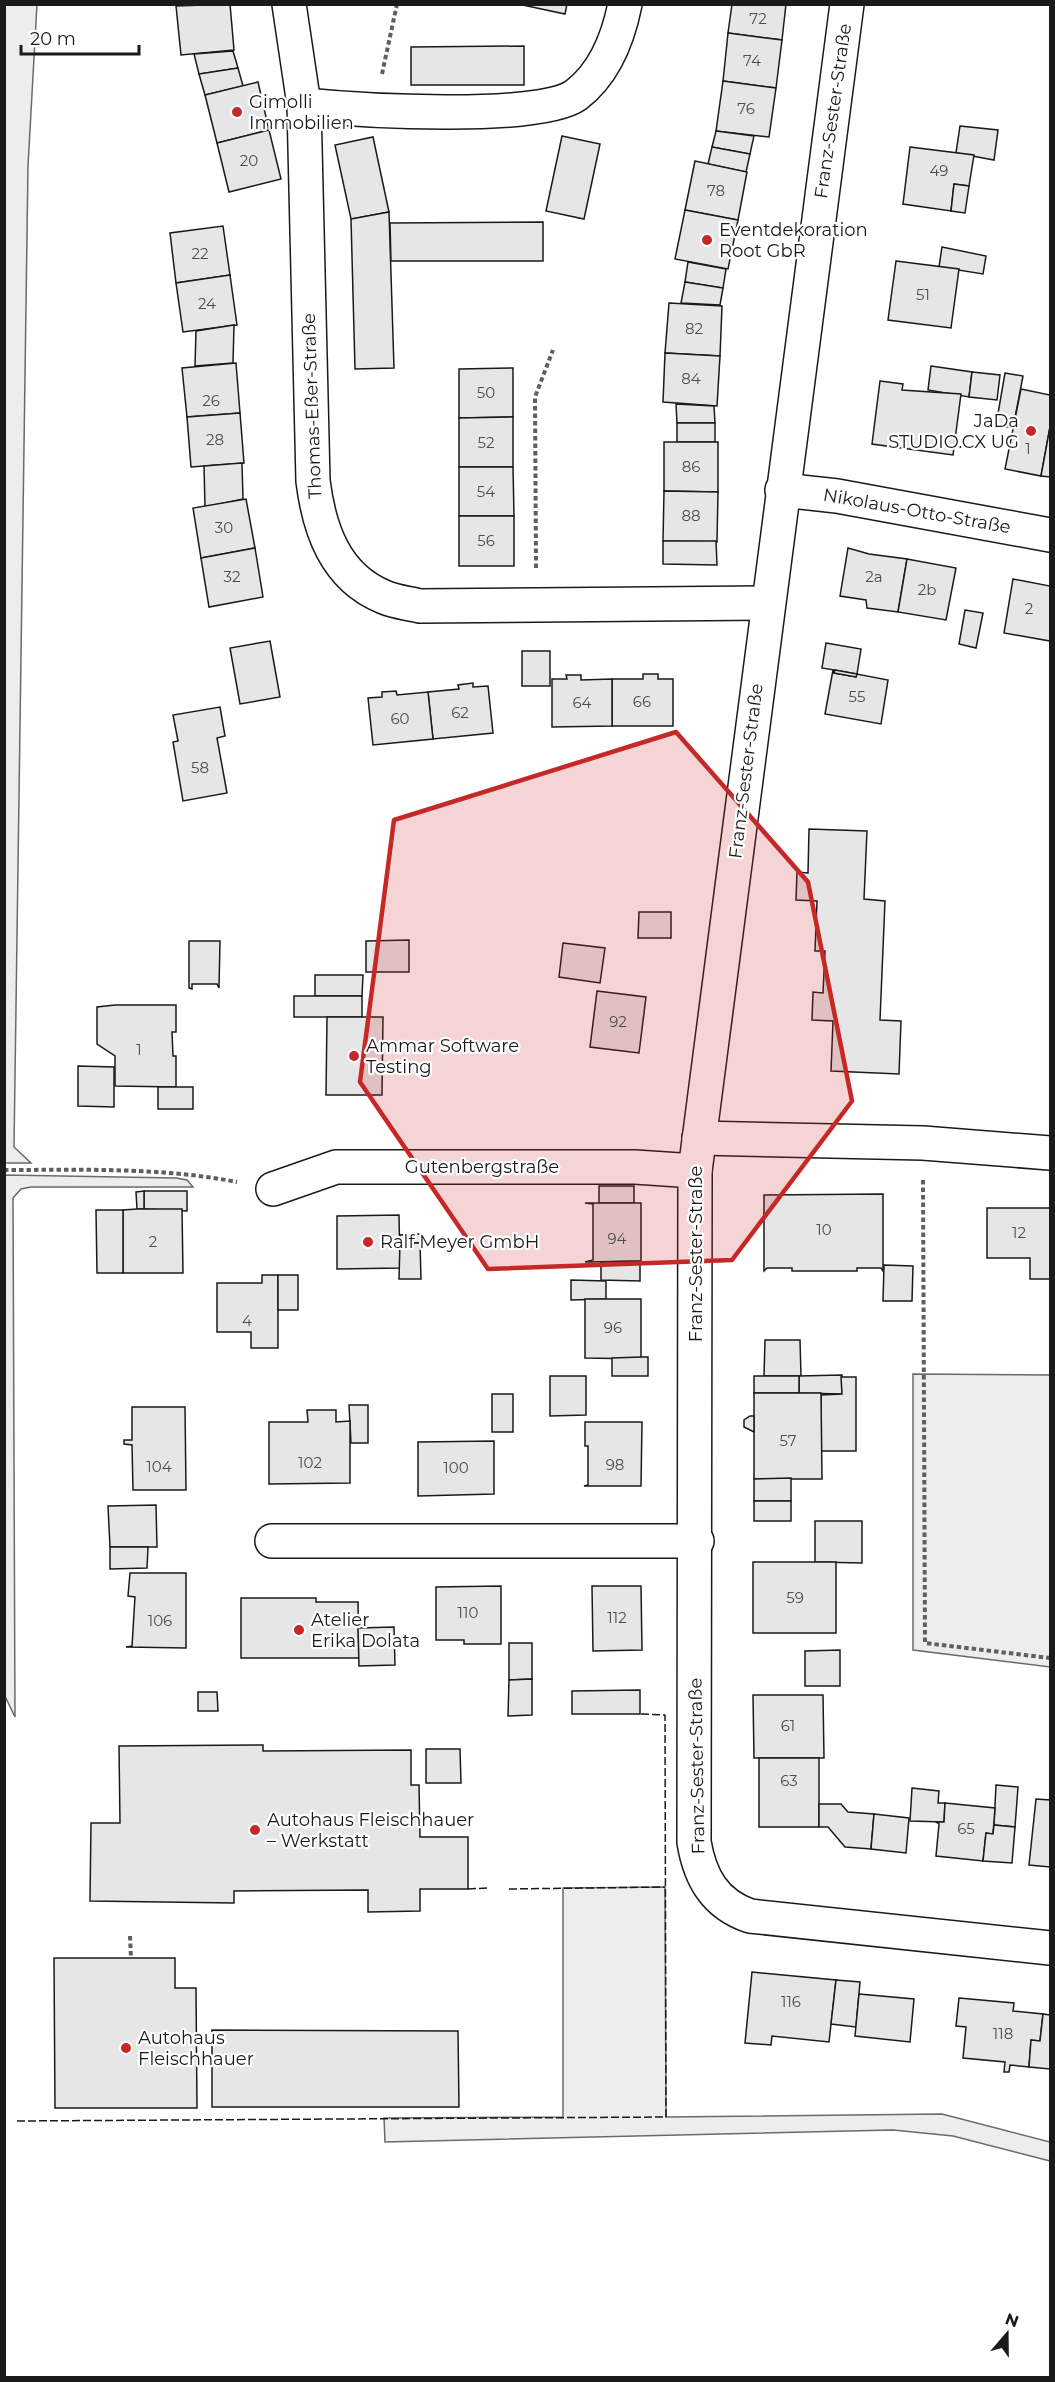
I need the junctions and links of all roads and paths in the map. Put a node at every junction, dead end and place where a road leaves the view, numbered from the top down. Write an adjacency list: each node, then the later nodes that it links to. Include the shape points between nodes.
1 (289, 4): 5 (street, Thomas-Eßer-Straße)
2 (397, 4): 6 (path)
3 (625, 4): 6 (street, via 619,31 592,81 574,96 553,105)
4 (847, 4): 8 (street, Franz-Sester-Straße)
5 (304, 105): 6 (street); 11 (street, Thomas-Eßer-Straße, via 313,481 317,514 328,543 343,568 385,598 420,606)
6 (373, 112)
7 (553, 350): 11 (path, via 535,397)
8 (782, 490): 9 (street, Nikolaus-Otto-Straße, via 837,496); 10 (street, Franz-Sester-Straße)
9 (1050, 535)
10 (768, 603): 11 (street, Thomas-Eßer-Straße); 12 (street, Franz-Sester-Straße)
11 (536, 604)
12 (699, 1138): 13 (street); 16 (street, Franz-Sester-Straße)
13 (923, 1143): 14 (street); 20 (path, via 925,1643)
14 (1050, 1153)
15 (4, 1170): 17 (path, via 200,1175)
16 (695, 1171): 17 (street, Gutenbergstraße, via 635,1167 336,1167); 19 (street, Franz-Sester-Straße)
17 (273, 1189)
18 (272, 1541): 19 (street)
19 (697, 1541): 22 (street, Franz-Sester-Straße, via 694,1842 702,1874 714,1894 740,1913 767,1920)
20 (1050, 1658)
21 (130, 1936): 23 (path)
22 (1050, 1948)
23 (131, 1958)

